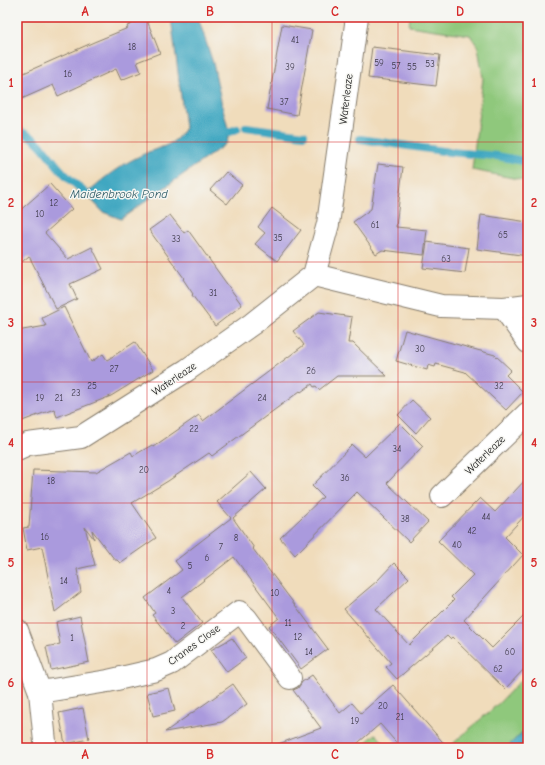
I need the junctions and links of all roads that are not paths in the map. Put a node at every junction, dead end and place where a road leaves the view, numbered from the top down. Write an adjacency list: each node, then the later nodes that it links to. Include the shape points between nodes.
1 (357, 17): 2 (street, Waterleaze, via 328,224)
2 (314, 275): 4 (street, via 441,306); 7 (street, Waterleaze, via 252,324 187,370 81,437 28,444)
3 (528, 305): 4 (street)
4 (504, 308): 5 (street)
5 (528, 342)
6 (528, 413): 8 (street, Waterleaze)
7 (17, 449)
8 (442, 496)
9 (17, 630): 11 (street)
10 (290, 678): 11 (street, Cranes Close, via 239,612 172,663 156,670)
11 (40, 692): 12 (street)
12 (45, 742)

